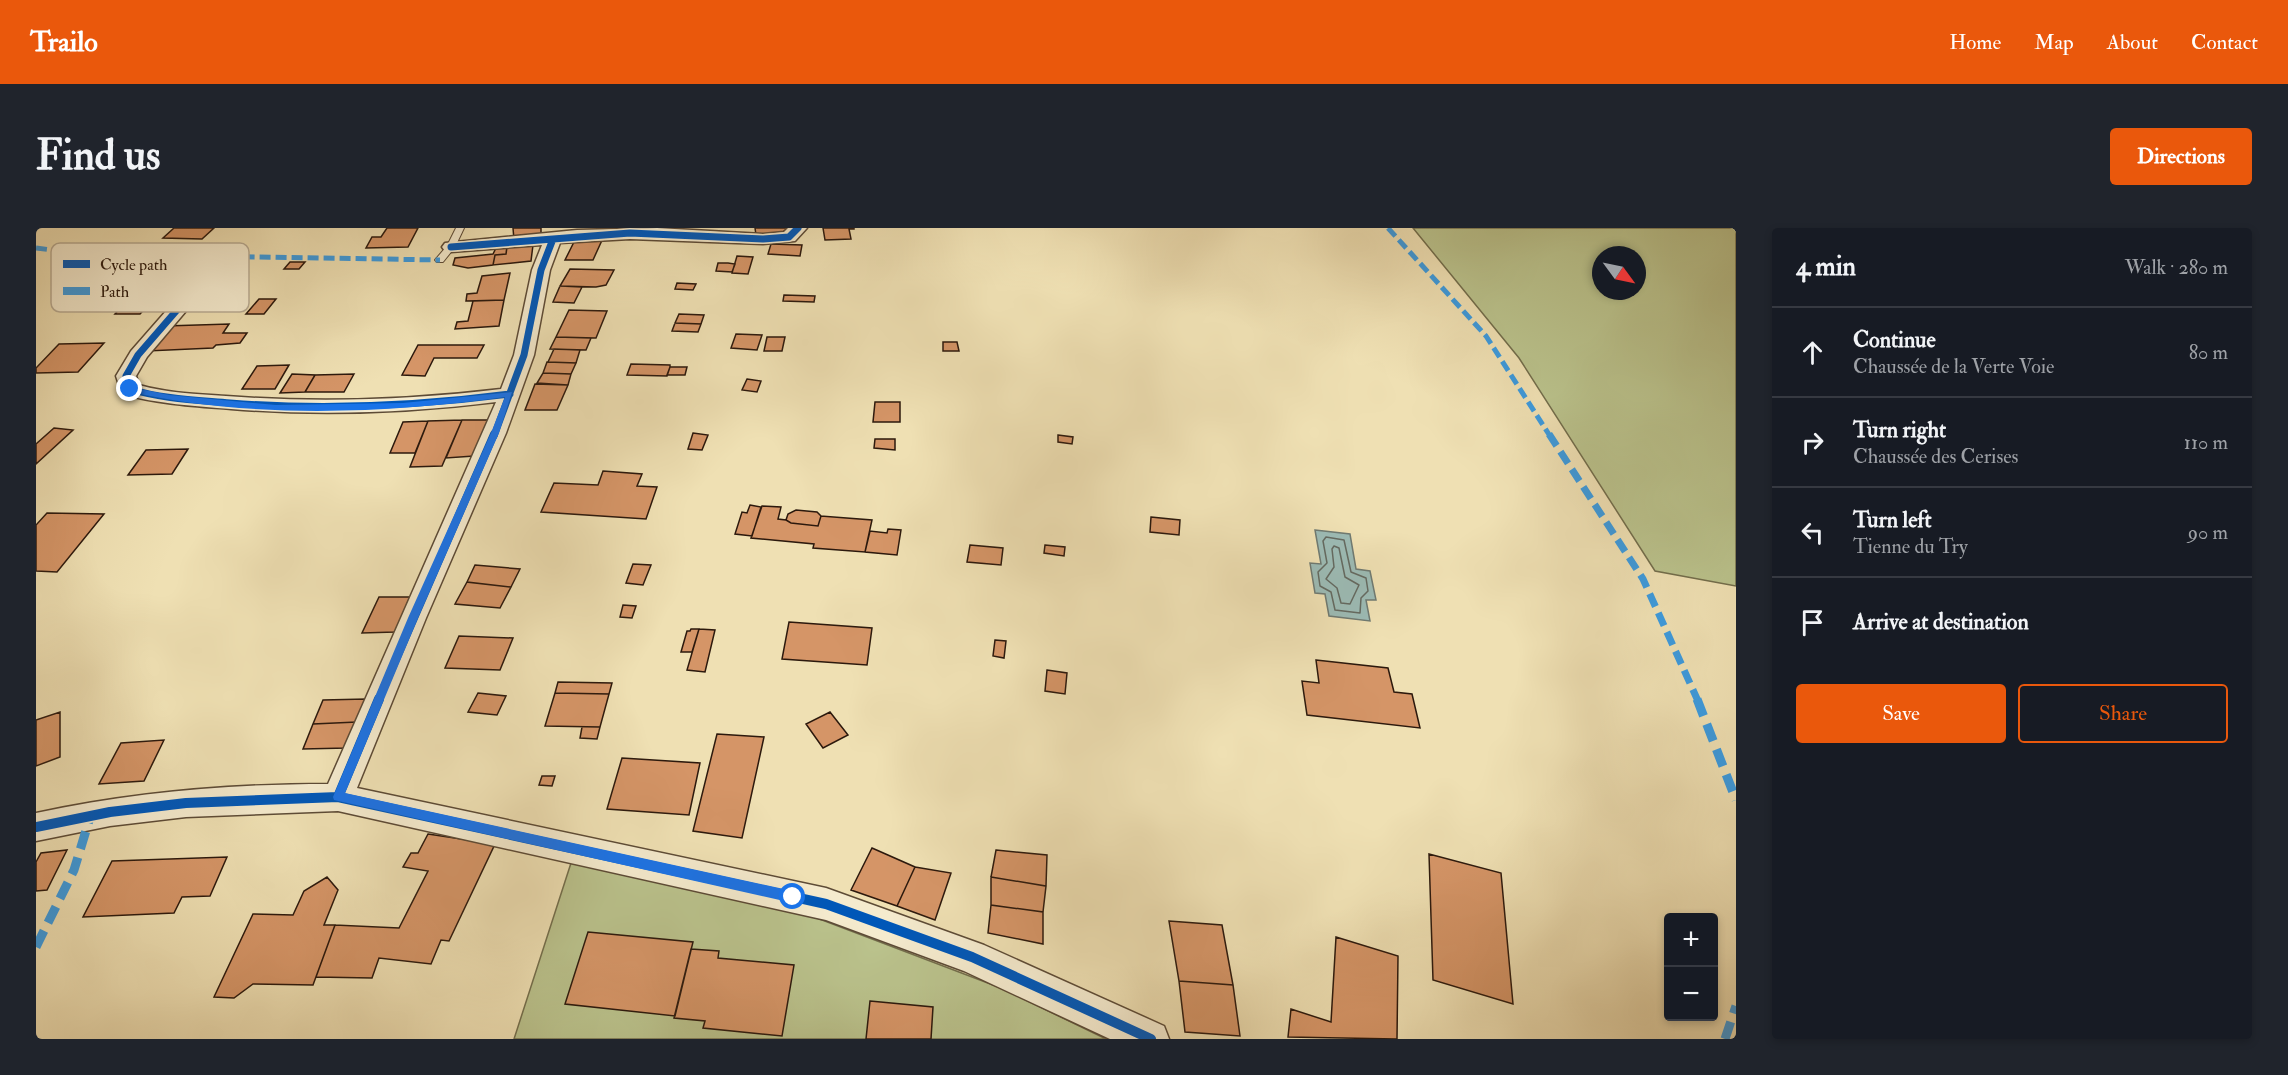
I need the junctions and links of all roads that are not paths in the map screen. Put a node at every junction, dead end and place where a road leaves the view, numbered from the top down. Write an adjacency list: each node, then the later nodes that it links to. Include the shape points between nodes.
1 (460, 228): 4 (lane)
2 (798, 228): 3 (street, via 789,237 763,239 608,231)
3 (553, 239): 4 (street); 6 (street, via 541,270 524,355)
4 (445, 254)
5 (175, 312): 6 (street, via 138,355 126,376 130,389 169,398 276,407 413,405)
6 (510, 394): 7 (street)
7 (338, 797): 8 (street, via 279,797 91,813); 9 (street, via 826,904 972,957)
8 (36, 827)
9 (1150, 1039)

